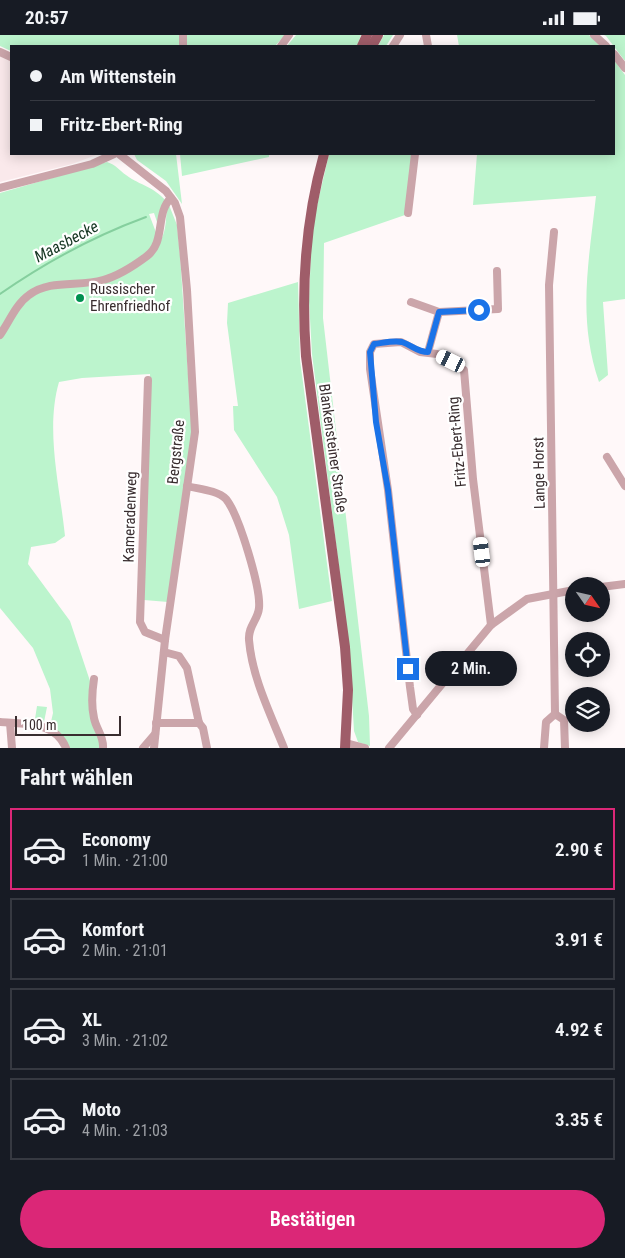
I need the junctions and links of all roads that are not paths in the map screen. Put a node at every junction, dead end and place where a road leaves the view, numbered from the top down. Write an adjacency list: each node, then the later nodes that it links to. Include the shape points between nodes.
1 (290, 35): 3 (street)
2 (594, 35): 4 (street)
3 (282, 45)
4 (605, 45)
5 (615, 55): 6 (street)
6 (625, 68)
7 (112, 155): 11 (street, via 92,164)
8 (121, 155): 12 (street, Bergstraße)
9 (324, 155): 39 (main road, Blankensteiner Straße, via 308,223 302,308 345,647 348,690)
10 (415, 155): 13 (street)
11 (0, 188)
12 (171, 198): 18 (street, via 166,202 156,246 149,255 105,279 38,289 20,303); 22 (street, Bergstraße, via 180,217 195,432)
13 (408, 213)
14 (554, 232): 27 (street, Lange Horst, via 549,285)
15 (497, 271): 17 (street, via 498,309)
16 (411, 302): 17 (street)
17 (439, 312): 19 (street)
18 (0, 335)
19 (428, 352): 28 (street, Fritz-Ebert-Ring, via 444,357 464,370 473,479); 33 (street, Fritz-Ebert-Ring, via 397,342 374,344 370,355 410,687)
20 (148, 380): 29 (street, Kameradenweg, via 140,622 144,632)
21 (607, 457): 23 (street)
22 (187, 486): 29 (street, Bergstraße); 46 (street, via 226,499 250,558 259,602 259,610 249,629 251,648 258,679)
23 (625, 486)
24 (625, 584): 25 (street)
25 (610, 586)
26 (565, 591): 27 (street)
27 (555, 593): 28 (street, via 527,599); 32 (street, Lange Horst)
28 (491, 625): 33 (street)
29 (165, 640): 30 (street, Bergstraße)
30 (164, 652): 36 (street, Bergstraße); 37 (street, via 184,660)
31 (94, 679): 42 (street, via 91,695 94,720)
32 (555, 714): 49 (street, Lange Horst, via 546,722); 50 (street, Lange Horst, via 564,720)
33 (417, 715): 48 (street)
34 (0, 722): 35 (street)
35 (10, 723): 40 (street); 41 (street, via 46,728 56,734)
36 (156, 723): 37 (street); 38 (street, Bergstraße)
37 (199, 723): 45 (street, via 203,727)
38 (155, 734): 43 (street); 44 (street, Bergstraße)
39 (346, 745): 47 (street)
40 (12, 748)
41 (66, 748)
42 (103, 748)
43 (143, 748)
44 (154, 748)
45 (207, 748)
46 (284, 748)
47 (365, 748)
48 (389, 748)
49 (544, 748)
50 (565, 748)

